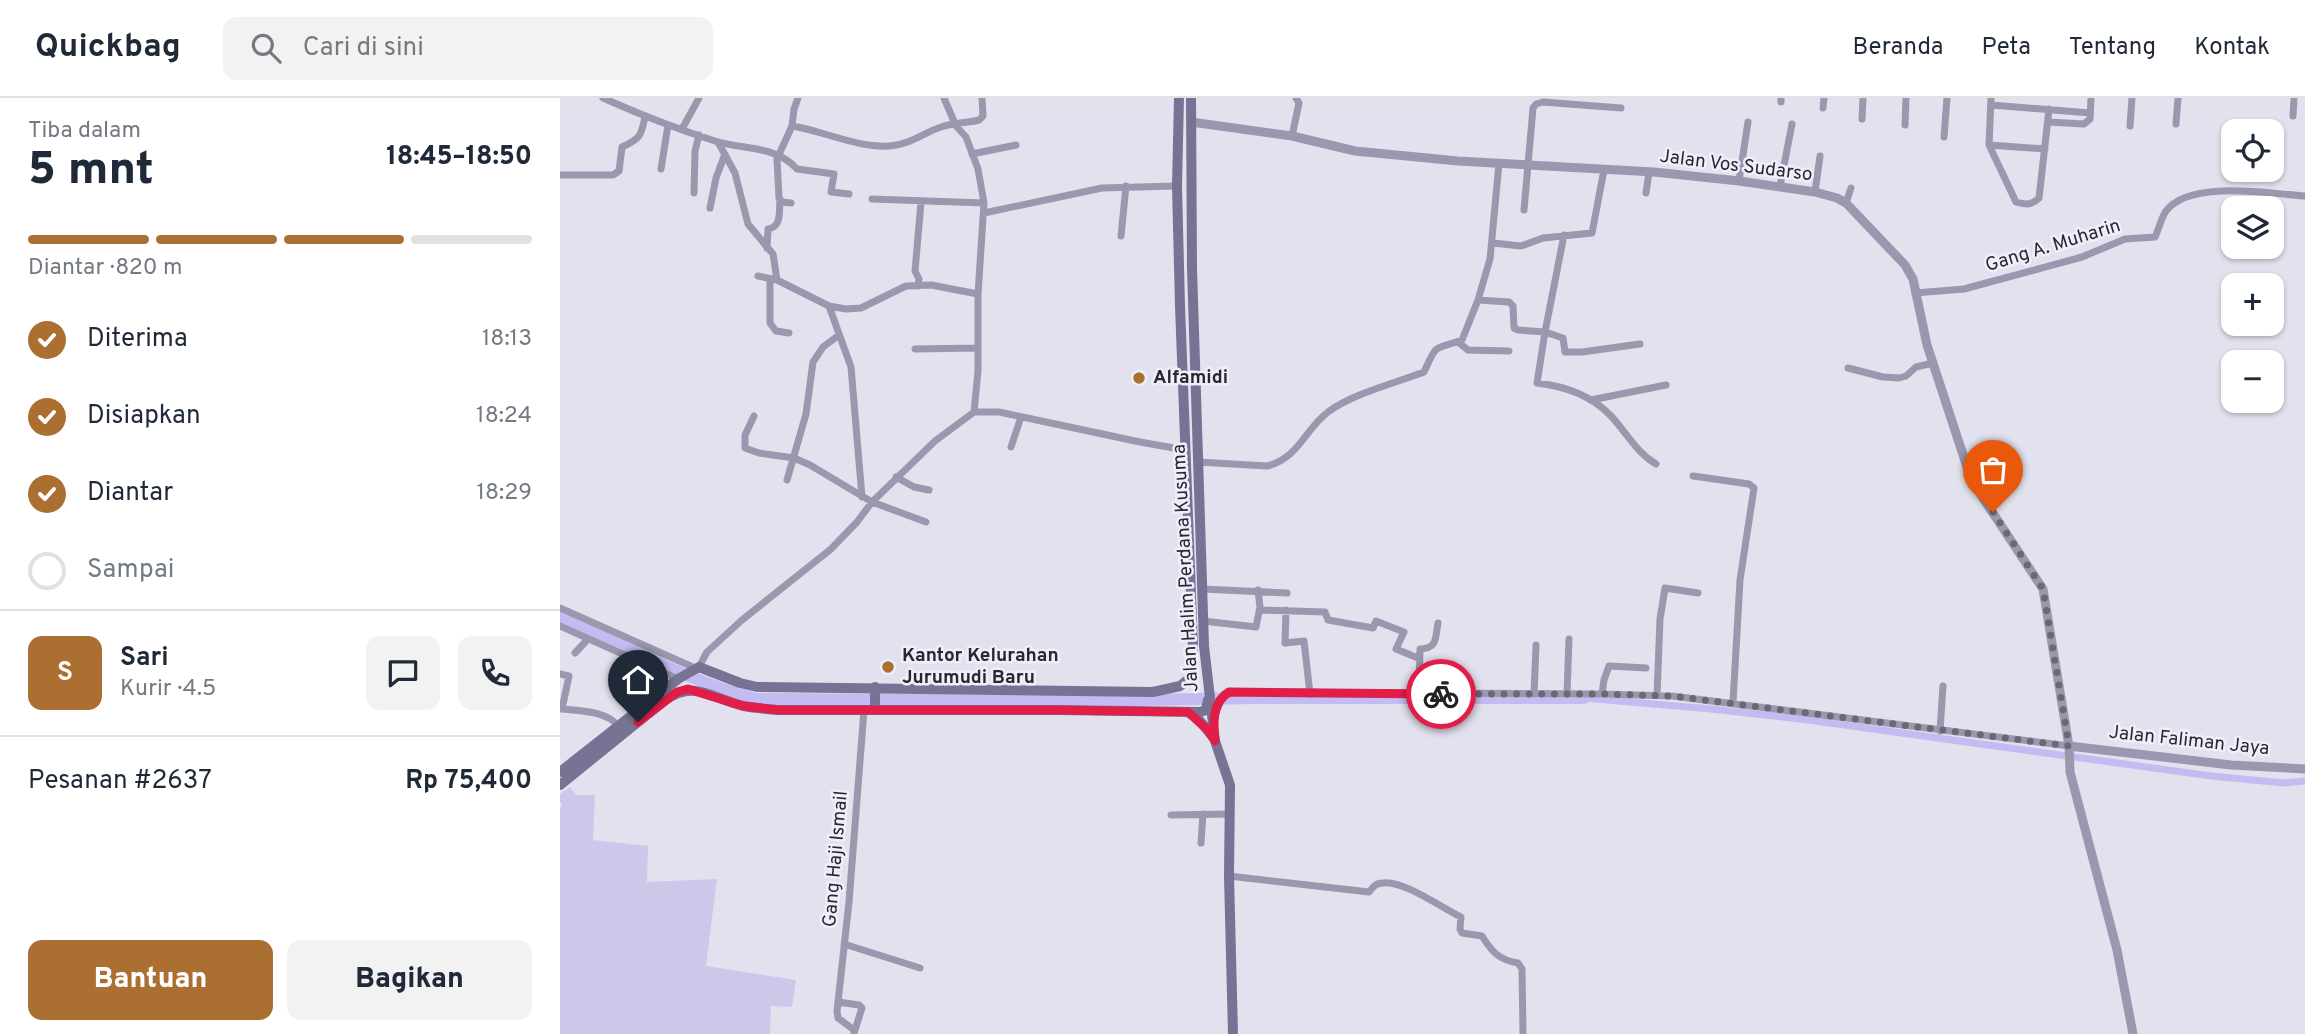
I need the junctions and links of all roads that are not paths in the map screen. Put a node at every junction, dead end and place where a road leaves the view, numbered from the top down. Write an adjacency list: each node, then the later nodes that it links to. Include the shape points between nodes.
1 (603, 98): 23 (street)
2 (699, 98): 35 (street)
3 (797, 98): 32 (street)
4 (944, 98): 33 (street)
5 (982, 98): 33 (street, via 983,116)
6 (1178, 98): 55 (main road, Jalan Halim Perdana Kusuma)
7 (1191, 98): 25 (main road, Jalan Halim Perdana Kusuma)
8 (1296, 98): 37 (street, via 1299,103)
9 (1824, 98): 19 (street)
10 (1863, 98): 24 (street)
11 (1906, 98): 31 (street)
12 (1947, 98): 38 (street)
13 (2091, 98): 21 (street)
14 (2132, 98): 34 (street)
15 (2178, 98): 29 (street)
16 (2294, 98): 22 (street)
17 (1991, 102): 20 (street); 41 (street)
18 (1621, 108): 48 (street, via 1536,104)
19 (1823, 108)
20 (2049, 109): 21 (street); 27 (street)
21 (2090, 113): 27 (street, via 2084,124)
22 (2294, 116)
23 (645, 117): 30 (street); 52 (street, via 637,140 622,147 619,171 614,175)
24 (1862, 119)
25 (1191, 122): 37 (street, Jalan Vos Sudarso); 84 (main road, Jalan Halim Perdana Kusuma)
26 (1748, 122): 53 (street)
27 (2048, 122): 42 (street)
28 (1792, 124): 56 (street)
29 (2176, 124)
30 (668, 125): 35 (street); 49 (street)
31 (1905, 125)
32 (792, 126): 33 (street, via 889,146 911,142 943,126); 45 (street)
33 (956, 126): 44 (street)
34 (2130, 126)
35 (682, 129): 36 (street)
36 (699, 135): 39 (street); 59 (street)
37 (1292, 136): 47 (street, Jalan Vos Sudarso, via 1355,151)
38 (1944, 137)
39 (718, 142): 43 (street); 45 (street)
40 (1016, 145): 44 (street)
41 (1989, 145): 42 (street); 42 (street, via 2016,202 2024,204 2039,198)
42 (2045, 149)
43 (726, 154): 69 (street); 75 (street, via 748,224)
44 (972, 154): 67 (street)
45 (778, 155): 61 (street, via 797,169 834,174 831,192); 63 (street)
46 (1820, 156): 58 (street)
47 (1499, 163): 48 (street, Jalan Vos Sudarso); 74 (street)
48 (1528, 165): 50 (street, Jalan Vos Sudarso); 70 (street)
49 (661, 169)
50 (1604, 170): 51 (street, Jalan Vos Sudarso); 72 (street, via 1592,233)
51 (1649, 172): 53 (street, Jalan Vos Sudarso); 60 (street)
52 (560, 175)
53 (1739, 181): 56 (street, Jalan Vos Sudarso)
54 (1126, 186): 55 (street); 71 (street); 73 (street)
55 (1177, 186): 83 (main road, Jalan Halim Perdana Kusuma)
56 (1780, 186): 58 (street, Jalan Vos Sudarso)
57 (1851, 188): 68 (street)
58 (1815, 192): 68 (street, Jalan Vos Sudarso)
59 (694, 193)
60 (1646, 193)
61 (849, 194)
62 (2305, 196): 79 (street, Gang A. Muharin, via 2202,192 2166,211 2155,237 2125,239 2082,257 1964,289)
63 (780, 199): 66 (street); 75 (street, via 778,224 768,229)
64 (872, 199): 65 (street)
65 (920, 202): 67 (street); 78 (street)
66 (791, 203)
67 (984, 203): 71 (street)
68 (1846, 203): 79 (street, Jalan Vos Sudarso, via 1905,265)
69 (710, 208)
70 (1524, 210)
71 (984, 213): 80 (street)
72 (1564, 235): 74 (street, via 1521,246); 85 (street)
73 (1121, 236)
74 (1493, 243): 81 (street)
75 (767, 249): 77 (street, via 775,260)
76 (758, 276): 77 (street)
77 (773, 279): 82 (street); 86 (street, via 771,323 776,331)
78 (918, 286): 80 (street); 82 (street, via 906,286 861,308)
79 (1915, 293): 93 (street, Jalan Vos Sudarso)
80 (978, 294): 90 (street)
81 (1478, 300): 85 (street, via 1509,302 1514,328); 88 (street)
82 (829, 306): 87 (street)
83 (1180, 306): 84 (main road); 95 (main road, Jalan Halim Perdana Kusuma)
84 (1194, 306): 94 (main road, Jalan Halim Perdana Kusuma)
85 (1545, 332): 89 (street, via 1563,338 1565,352); 98 (street, via 1537,383 1560,386)
86 (789, 333)
87 (839, 335): 104 (street, via 813,362); 111 (street, via 853,377)
88 (1458, 342): 92 (street, via 1468,350); 105 (street, via 1433,351 1424,373 1327,413 1299,447 1277,463)
89 (1640, 344)
90 (978, 348): 91 (street); 99 (street)
91 (915, 349)
92 (1509, 351)
93 (1933, 363): 96 (street, via 1916,366 1899,378); 149 (street, Jalan Vos Sudarso, via 1974,484 2043,589)
94 (1195, 364): 95 (main road); 105 (main road, Jalan Halim Perdana Kusuma)
95 (1182, 365): 103 (main road, Jalan Halim Perdana Kusuma)
96 (1848, 368)
97 (1666, 385): 98 (street)
98 (1591, 400): 106 (street)
99 (974, 412): 101 (street); 108 (street)
100 (754, 416): 104 (street, via 745,435 745,448)
101 (1021, 417): 102 (street); 103 (street)
102 (1011, 447)
103 (1185, 450): 134 (main road, Jalan Halim Perdana Kusuma, via 1193,648 1191,677 1180,686 1153,692)
104 (794, 458): 109 (street); 111 (street)
105 (1198, 462): 114 (main road, Jalan Halim Perdana Kusuma)
106 (1656, 464)
107 (1693, 476): 142 (street, via 1754,488 1740,580)
108 (896, 477): 110 (street); 112 (street)
109 (786, 480)
110 (929, 490)
111 (862, 497): 112 (street)
112 (872, 502): 113 (street); 129 (street, via 831,549 742,620)
113 (926, 522)
114 (1202, 590): 115 (street); 121 (main road, Jalan Halim Perdana Kusuma)
115 (1258, 590): 116 (street); 119 (street)
116 (1287, 593)
117 (1698, 593): 140 (street, via 1665,588)
118 (560, 608): 129 (street)
119 (1260, 610): 120 (street); 121 (street, via 1256,627)
120 (1286, 610): 128 (street, via 1325,612 1328,620 1373,628 1376,621 1388,624 1404,632 1396,649); 135 (street, via 1285,643 1304,641)
121 (1203, 621): 141 (main road, Jalan Halim Perdana Kusuma)
122 (1438, 624): 128 (street, via 1433,646 1420,649)
123 (560, 626): 124 (street)
124 (588, 639): 127 (street); 132 (street)
125 (1569, 639): 138 (street)
126 (1536, 645): 137 (street)
127 (575, 653)
128 (1418, 658): 136 (street)
129 (696, 668): 132 (main road); 134 (main road, via 757,687)
130 (1646, 668): 139 (street, via 1609,666)
131 (560, 674): 144 (street, via 569,676)
132 (679, 678): 146 (main road)
133 (1943, 687): 147 (street)
134 (875, 689): 143 (main road)
135 (1310, 694): 136 (street); 141 (street, via 1234,692)
136 (1419, 694): 137 (street)
137 (1534, 694): 138 (street)
138 (1567, 694): 139 (street)
139 (1602, 694): 140 (street)
140 (1657, 695): 142 (street)
141 (1211, 698): 145 (main road, via 1206,710); 148 (main road, Jalan Halim Perdana Kusuma)
142 (1733, 702): 147 (street)
143 (871, 708): 145 (main road); 152 (main road, via 766,709 688,689 665,700); 158 (street, Gang Haji Ismail)
144 (561, 709): 146 (street, via 613,718)
145 (1188, 712): 148 (main road)
146 (618, 726): 151 (main road)
147 (1940, 731): 149 (street)
148 (1215, 741): 154 (main road, Jalan Halim Perdana Kusuma, via 1230,785)
149 (2069, 748): 150 (street, Jalan Faliman Jaya); 164 (street, Jalan Vos Sudarso)
150 (2305, 769)
151 (560, 772)
152 (560, 785)
153 (1203, 814): 154 (street); 155 (street); 156 (street)
154 (1230, 814): 157 (main road, Jalan Halim Perdana Kusuma)
155 (1171, 815)
156 (1201, 843)
157 (1228, 876): 162 (main road, Jalan Halim Perdana Kusuma); 163 (street, via 1369,892 1386,882 1428,897 1436,906 1461,917 1462,933 1482,936 1493,954 1518,963 1522,969)
158 (844, 944): 159 (street); 160 (street, Gang Haji Ismail)
159 (920, 968)
160 (838, 1002): 161 (street, Gang Haji Ismail, via 838,1018); 161 (street, via 863,1008)
161 (854, 1032)
162 (1233, 1034)
163 (1523, 1034)
164 (2133, 1034)

